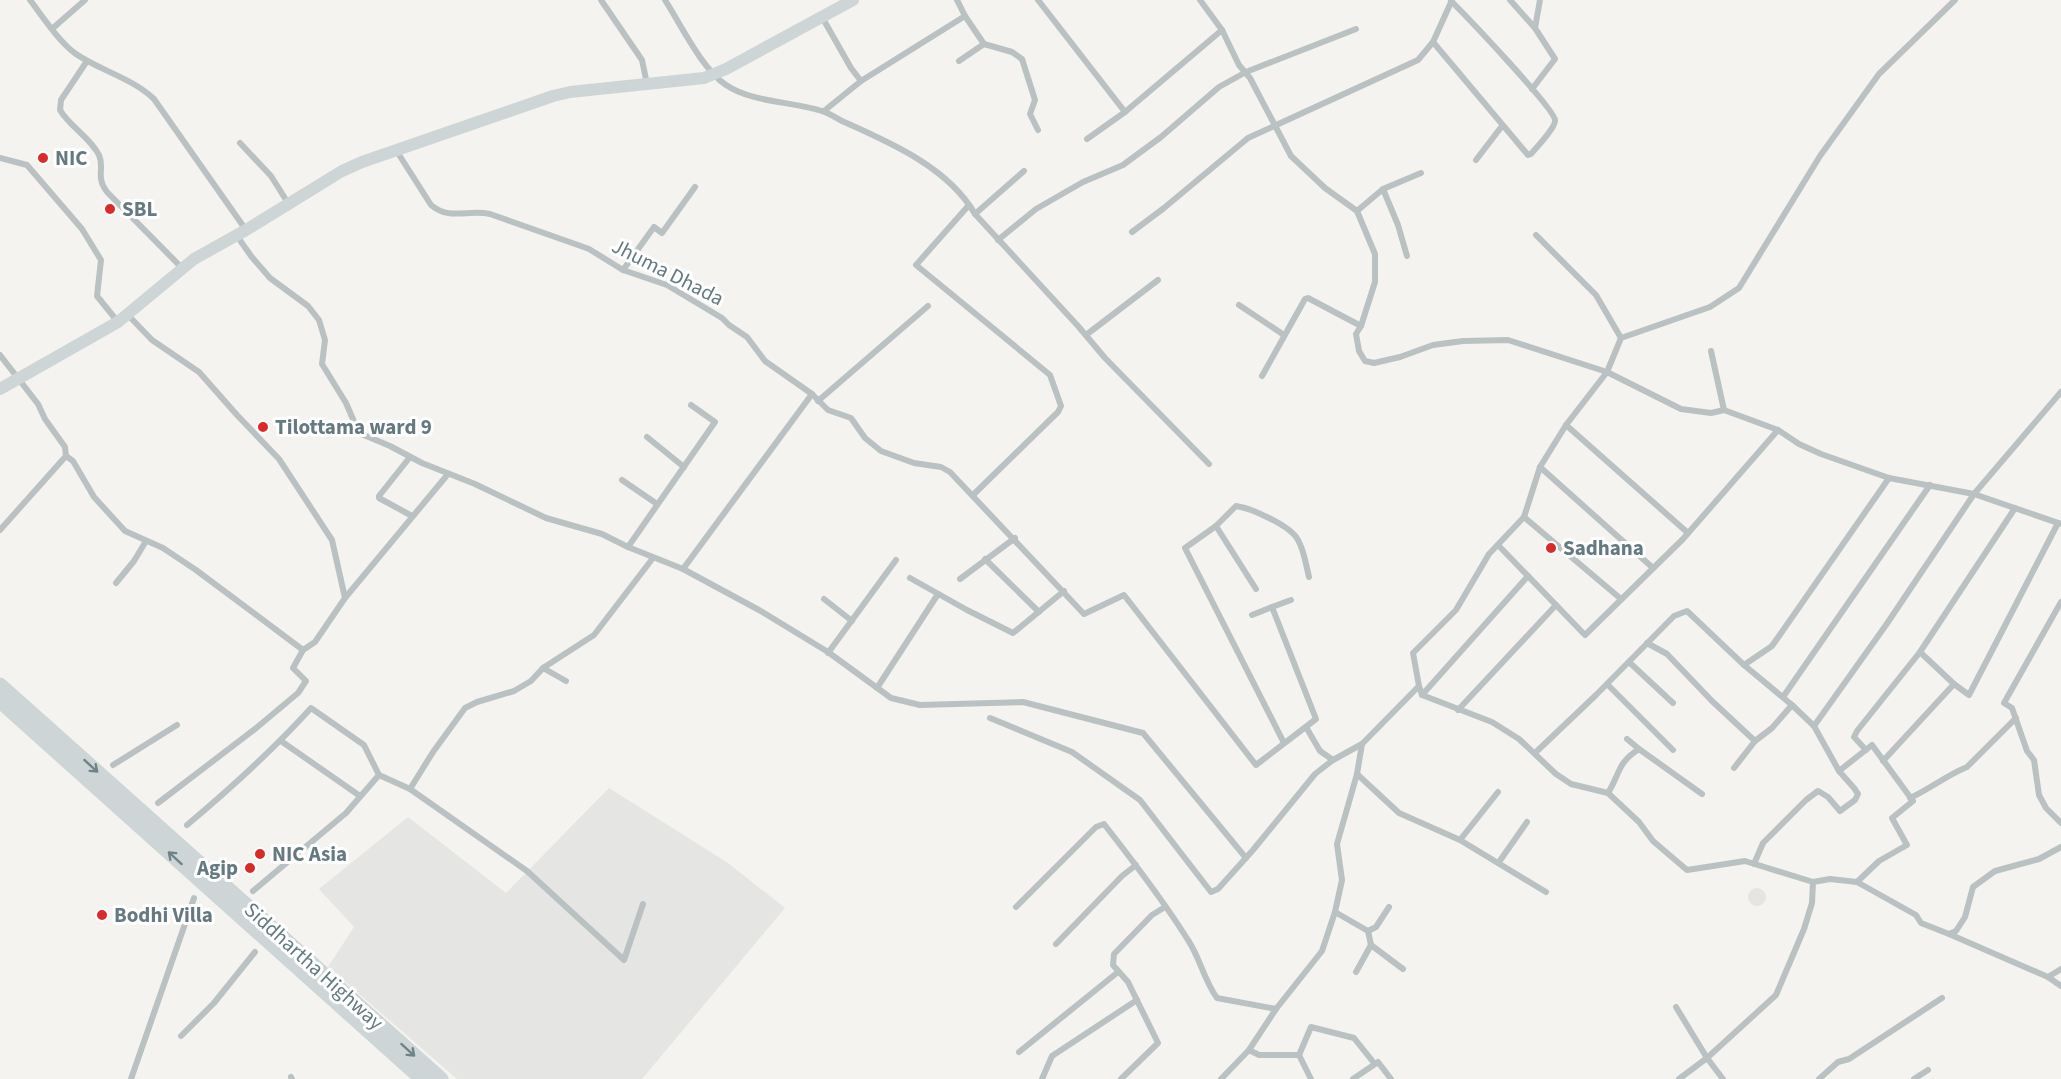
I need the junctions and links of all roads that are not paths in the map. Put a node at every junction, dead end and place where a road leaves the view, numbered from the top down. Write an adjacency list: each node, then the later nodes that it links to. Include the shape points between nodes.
1 (30, 0): 15 (street)
2 (86, 0): 15 (street)
3 (601, 0): 26 (street, via 642,60)
4 (665, 0): 24 (street)
5 (853, 0): 14 (street)
6 (957, 0): 13 (street)
7 (1038, 0): 29 (street)
8 (1200, 0): 18 (street)
9 (1452, 0): 19 (street); 27 (street)
10 (1510, 0): 16 (street)
11 (1540, 0): 16 (street)
12 (1954, 0): 60 (street, via 1879,74 1820,156 1738,288 1710,307)
13 (965, 16): 20 (street); 25 (street)
14 (822, 17): 24 (street); 25 (street)
15 (53, 28): 21 (street, via 73,52)
16 (1535, 28): 27 (street, via 1555,59)
17 (1356, 29): 23 (street)
18 (1222, 30): 23 (street); 29 (street)
19 (1433, 42): 30 (street, via 1418,60); 31 (street)
20 (984, 44): 22 (street); 32 (street, via 1012,51 1022,59 1035,100 1030,114)
21 (87, 61): 46 (street, via 154,99); 51 (street, via 61,100 60,110 100,157 101,183 107,192)
22 (959, 61)
23 (1246, 72): 30 (street); 49 (street, via 1219,87 1123,165 1036,209)
24 (712, 75): 26 (street); 28 (street, via 741,93)
25 (861, 81): 28 (street)
26 (647, 84): 35 (street, via 553,96)
27 (1532, 89): 31 (street, via 1555,121 1531,154)
28 (824, 111): 43 (street, via 907,153 940,175)
29 (1125, 112): 33 (street)
30 (1276, 126): 44 (street, via 1292,156 1325,188); 47 (street, via 1248,138)
31 (1502, 126): 37 (street)
32 (1038, 130)
33 (1087, 139)
34 (240, 143): 42 (street, via 271,176)
35 (396, 150): 42 (street, via 342,171); 52 (street, Jhuma Dhada, via 438,211 490,214 589,249)
36 (0, 158): 56 (street, via 27,165 82,229 101,260 97,296)
37 (1476, 160)
38 (1024, 171): 45 (street)
39 (1421, 173): 41 (street)
40 (694, 187): 52 (street, via 662,233 654,226)
41 (1383, 189): 44 (street); 50 (street)
42 (288, 203): 46 (street)
43 (969, 204): 45 (street); 85 (street, via 916,265 1050,375 1061,406)
44 (1357, 211): 57 (street, via 1375,254 1375,282)
45 (975, 214): 49 (street)
46 (241, 232): 51 (street); 76 (street, via 250,256 319,320 325,340 322,364 359,433)
47 (1132, 232)
48 (1536, 235): 60 (street, via 1596,295)
49 (998, 240): 58 (street)
50 (1407, 256)
51 (182, 268): 56 (street)
52 (623, 270): 68 (street, Jhuma Dhada, via 667,285 722,318 747,337 765,361)
53 (1158, 280): 58 (street)
54 (1239, 305): 59 (street)
55 (928, 306): 69 (street)
56 (122, 318): 65 (street); 111 (street, via 199,372 279,459 332,540)
57 (1361, 326): 59 (street, via 1308,298); 63 (street, via 1356,334 1359,351 1365,361 1374,363 1433,345 1508,340)
58 (1086, 334): 77 (street, via 1104,358)
59 (1284, 335): 64 (street)
60 (1621, 338): 63 (street)
61 (1711, 351): 71 (street)
62 (0, 356): 65 (street)
63 (1607, 372): 71 (street, via 1681,409 1711,413); 72 (street)
64 (1262, 376)
65 (20, 379): 66 (street); 75 (street, via 65,447)
66 (0, 389)
67 (2061, 392): 84 (street)
68 (812, 394): 69 (street, Jhuma Dhada); 102 (street)
69 (818, 401): 85 (street, Jhuma Dhada, via 828,410 851,418 865,438 881,451 914,463 941,467)
70 (691, 405): 78 (street, via 716,422)
71 (1724, 410): 73 (street)
72 (1566, 425): 79 (street); 93 (street)
73 (1778, 430): 81 (street, via 1821,454); 93 (street)
74 (647, 437): 78 (street)
75 (66, 456): 92 (street); 95 (street, via 113,520 124,531)
76 (410, 457): 80 (street); 88 (street, via 379,498)
77 (1209, 464)
78 (684, 467): 86 (street)
79 (1540, 467): 89 (street); 101 (street)
80 (448, 474): 88 (street); 97 (street, via 546,518 602,534)
81 (1889, 478): 83 (street); 126 (street, via 1772,646)
82 (622, 480): 86 (street)
83 (1930, 485): 84 (street); 135 (street)
84 (1974, 494): 87 (street); 143 (street)
85 (973, 495): 94 (street, Jhuma Dhada)
86 (657, 504): 97 (street)
87 (2015, 508): 90 (street); 123 (street)
88 (412, 516): 111 (street)
89 (1524, 517): 96 (street); 113 (street)
90 (2059, 523): 130 (street, via 1969,695)
91 (1216, 526): 104 (street, via 1236,506 1285,528 1298,538); 108 (street); 148 (street, via 1185,548)
92 (0, 530)
93 (1688, 533): 101 (street)
94 (1015, 538): 99 (street); 109 (street, Jhuma Dhada)
95 (146, 541): 107 (street); 122 (street, via 196,570)
96 (1498, 544): 103 (street); 132 (street, via 1456,610 1413,653)
97 (627, 547): 98 (street)
98 (653, 558): 102 (street); 127 (street, via 594,635)
99 (985, 559): 106 (street); 118 (street)
100 (896, 560): 120 (street)
101 (1653, 568): 113 (street)
102 (683, 569): 124 (street)
103 (1528, 576): 116 (street); 134 (street)
104 (1309, 577)
105 (910, 578): 110 (street)
106 (960, 579)
107 (117, 583)
108 (1256, 589)
109 (1064, 591): 118 (street); 148 (street, Jhuma Dhada, via 1084,614 1124,595 1256,765)
110 (938, 594): 118 (street, via 1013,633); 133 (street)
111 (345, 598): 122 (street, via 315,642)
112 (824, 599): 120 (street)
113 (1621, 599): 116 (street, via 1585,635)
114 (1292, 600): 117 (street)
115 (2061, 602): 141 (street, via 2004,703 2012,708)
116 (1556, 605): 139 (street)
117 (1272, 607): 119 (street); 144 (street, via 1316,719)
118 (1039, 612)
119 (1252, 615)
120 (852, 621): 124 (street)
121 (1647, 643): 125 (street); 126 (street, via 1674,616 1687,611); 147 (street, via 1667,654)
122 (303, 650): 167 (street, via 293,668 306,681 298,693)
123 (1920, 652): 130 (street); 152 (street, via 1857,731 1854,737)
124 (828, 653): 133 (street)
125 (1629, 662): 129 (street); 137 (street)
126 (1744, 665): 135 (street)
127 (543, 668): 128 (street); 161 (street, via 514,691 465,708)
128 (566, 681)
129 (1607, 684): 151 (street); 153 (street)
130 (1954, 684): 155 (street)
131 (0, 685): 211 (highway, Siddhartha Highway, one-way to 211)
132 (1419, 686): 134 (street); 149 (street)
133 (877, 688): 173 (street, via 891,698 920,705 1023,702 1143,733)
134 (1422, 695): 139 (street)
135 (1783, 697): 138 (street)
136 (0, 701): 210 (highway, Siddhartha Highway, one-way to 136)
137 (1673, 703)
138 (1792, 705): 143 (street); 147 (street)
139 (1458, 710): 153 (street, via 1492,722)
140 (990, 718): 173 (street, via 1072,752 1140,800 1211,892)
141 (2016, 718): 166 (street, via 1967,767); 169 (street, via 2027,751 2034,759 2039,795)
142 (177, 725): 156 (street)
143 (1814, 726): 158 (street)
144 (1306, 727): 148 (street); 154 (street, via 1320,751)
145 (1627, 739): 150 (street)
146 (281, 741): 160 (street, via 311,708 364,745); 165 (street); 170 (street)
147 (1755, 741): 157 (street)
148 (1284, 743)
149 (1362, 744): 154 (street); 159 (street)
150 (1638, 749): 163 (street, via 1618,769); 164 (street)
151 (1673, 750)
152 (1866, 750): 155 (street, via 1872,745); 158 (street)
153 (1535, 753): 163 (street, via 1571,784)
154 (1333, 760): 173 (street, via 1315,774)
155 (1883, 761): 166 (street)
156 (113, 765)
157 (1734, 768)
158 (1839, 771): 175 (street, via 1858,794 1855,800 1840,811 1818,791 1763,843)
159 (1357, 774): 171 (street, via 1399,813); 186 (street, via 1337,844 1342,880)
160 (379, 775): 161 (street); 165 (street)
161 (410, 789): 182 (street, via 527,871 624,960)
162 (1498, 792): 171 (street)
163 (1608, 793): 175 (street, via 1687,870 1731,862)
164 (1702, 794)
165 (360, 796): 179 (street, via 346,813)
166 (1910, 798): 178 (street, via 1912,801 1892,818 1906,844 1879,861)
167 (158, 802)
168 (1527, 822): 174 (street)
169 (2061, 823)
170 (187, 825)
171 (1460, 840): 174 (street)
172 (2061, 847): 188 (street, via 2039,859 1995,871 1973,887 1965,917 1956,931)
173 (1246, 858)
174 (1499, 862): 180 (street)
175 (1754, 864): 177 (street)
176 (1136, 865): 183 (street, via 1104,824 1096,827); 184 (street); 189 (street)
177 (1813, 882): 178 (street); 206 (street, via 1810,912 1776,995)
178 (1857, 882): 188 (street, via 1916,915 1921,923)
179 (254, 891)
180 (1546, 892)
181 (194, 898): 209 (street)
182 (643, 904)
183 (1016, 907)
184 (1165, 907): 194 (street, via 1114,954 1113,965); 201 (street, via 1190,942 1217,998)
185 (1389, 907): 187 (street, via 1376,927)
186 (1335, 912): 187 (street); 201 (street, via 1322,951)
187 (1368, 931): 190 (street)
188 (1948, 934): 196 (street)
189 (1056, 944)
190 (1371, 945): 192 (street); 195 (street)
191 (255, 952): 202 (street)
192 (1403, 969)
193 (2061, 969): 196 (street)
194 (1118, 972): 199 (street); 204 (street)
195 (1356, 972)
196 (2048, 977): 197 (street)
197 (2061, 986)
198 (1942, 998): 220 (street, via 1849,1059 1838,1062)
199 (1137, 1000): 212 (street, via 1052,1056); 213 (street, via 1158,1043)
200 (1676, 1007): 206 (street)
201 (1276, 1009): 203 (street)
202 (181, 1036)
203 (1249, 1050): 205 (street, via 1259,1055); 214 (street)
204 (1019, 1052)
205 (1299, 1055): 207 (street, via 1311,1027 1354,1038); 215 (street)
206 (1707, 1058): 218 (street); 219 (street)
207 (1374, 1063): 216 (street); 217 (street, via 1378,1062)
208 (1928, 1070): 221 (street)
209 (131, 1079)
210 (422, 1079)
211 (441, 1079)
212 (1042, 1079)
213 (1121, 1079)
214 (1221, 1079)
215 (1311, 1079)
216 (1353, 1079)
217 (1391, 1079)
218 (1679, 1079)
219 (1723, 1079)
220 (1819, 1079)
221 (1914, 1079)

